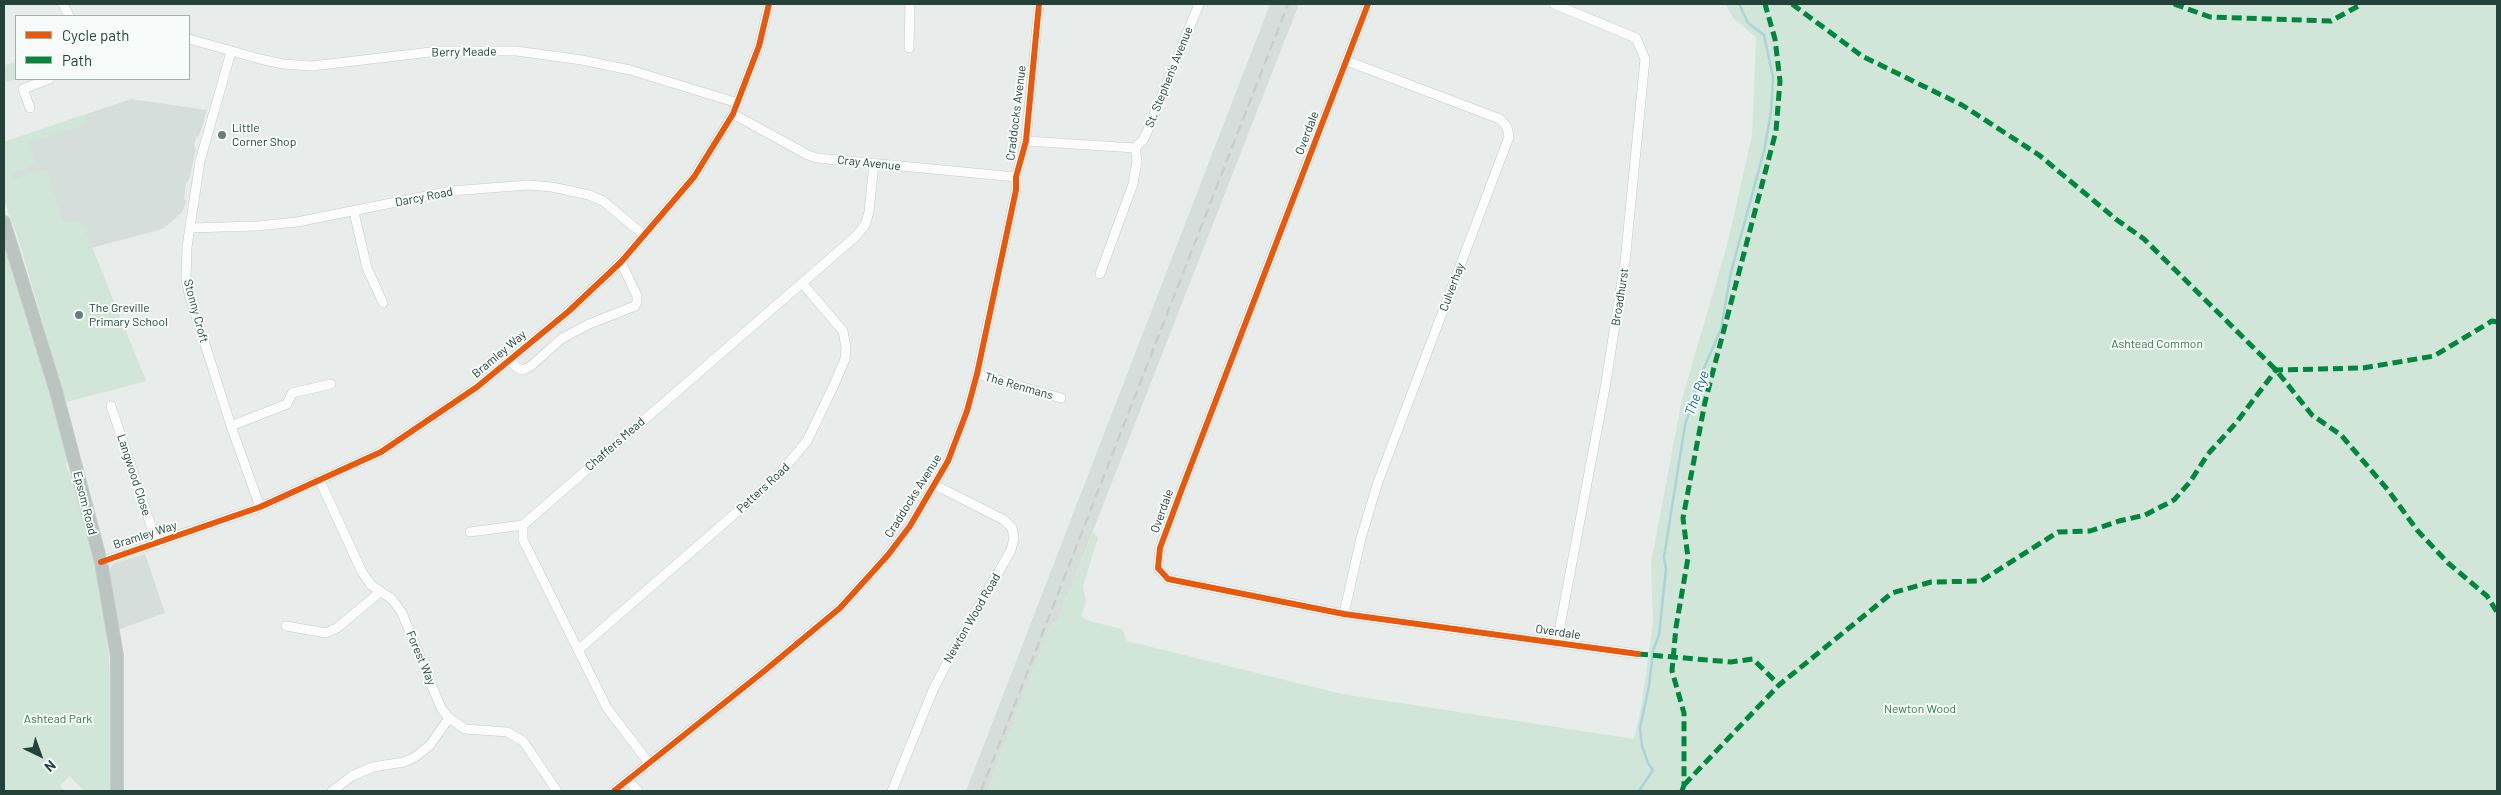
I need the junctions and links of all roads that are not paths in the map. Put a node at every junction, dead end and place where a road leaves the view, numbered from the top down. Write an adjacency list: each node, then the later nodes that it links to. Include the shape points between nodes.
1 (770, 4): 12 (street, Bramley Way)
2 (910, 4): 8 (street)
3 (1040, 4): 15 (street, Craddocks Avenue)
4 (1199, 4): 16 (street, St. Stephen's Avenue, via 1143,140)
5 (1368, 4): 10 (street, Overdale)
6 (1554, 4): 43 (street, Broadhurst, via 1636,38 1645,59 1625,262 1605,388)
7 (190, 39): 9 (street, Berry Meade)
8 (909, 48)
9 (231, 52): 12 (street, Berry Meade, via 283,64 312,66 439,51 516,51 630,70); 21 (street, Stonny Croft, via 204,145)
10 (1347, 61): 41 (street, Culverhay, via 1500,119 1507,127 1509,137 1378,482); 41 (street, Overdale, via 1157,560 1158,568 1168,579)
11 (46, 80): 13 (street, via 23,89)
12 (738, 103): 14 (street, Bramley Way)
13 (30, 108)
14 (733, 114): 17 (street, Cray Avenue, via 808,155); 22 (street, Bramley Way, via 694,176)
15 (1026, 141): 16 (street); 18 (street, Craddocks Avenue)
16 (1135, 148): 24 (street, via 1137,161 1133,184)
17 (874, 163): 18 (street, Cray Avenue); 25 (street, Chaffers Mead, via 866,225)
18 (1016, 177): 28 (street, Craddocks Avenue, via 1016,190)
19 (354, 212): 21 (street, Darcy Road, via 257,226); 22 (street, Darcy Road, via 451,191 544,186 603,201); 26 (street, via 367,268)
20 (4, 222): 39 (highway, Epsom Road, via 58,400)
21 (190, 228): 32 (street, Stonny Croft, via 186,264 189,294)
22 (646, 236): 23 (street, Bramley Way)
23 (621, 262): 27 (street, Bramley Way, via 569,312); 27 (street, Bramley Way, via 637,296 635,306 589,324 561,340 523,370)
24 (1100, 274)
25 (802, 283): 36 (street, Chaffers Mead); 44 (street, Petters Road, via 843,331 846,348 845,359 807,441 776,478)
26 (383, 303)
27 (510, 359): 33 (street, Bramley Way, via 477,387 381,452)
28 (977, 374): 30 (street, The Renmans); 34 (street, Craddocks Avenue, via 954,446)
29 (331, 384): 32 (street, via 292,393 287,404)
30 (1061, 398)
31 (111, 406): 38 (street, Langwood Close)
32 (231, 426): 35 (street, Stonny Croft)
33 (320, 481): 35 (street, Bramley Way); 40 (street, Forest Way, via 362,572)
34 (934, 485): 47 (street, Craddocks Avenue, via 894,548 840,608); 54 (street, Newton Wood Road, via 1004,520 1012,528 1014,538 1012,550 933,690)
35 (260, 506): 38 (street, Bramley Way)
36 (523, 525): 37 (street); 44 (street, via 523,540)
37 (470, 532)
38 (157, 544): 39 (street, Bramley Way)
39 (101, 562): 49 (highway, Epsom Road, via 117,656)
40 (380, 592): 42 (street, via 337,628 326,632); 46 (street, Forest Way, via 402,613 441,708)
41 (1344, 614): 43 (street, Overdale)
42 (286, 626)
43 (1557, 642): 45 (street, Overdale)
44 (578, 650): 47 (street, via 607,708)
45 (1638, 654)
46 (449, 718): 50 (street, via 430,745 415,757 373,767 352,776); 51 (street, via 465,729 507,732 523,741)
47 (649, 763): 48 (street, Craddocks Avenue)
48 (628, 780): 52 (street, Craddocks Avenue); 53 (street)
49 (117, 791)
50 (332, 791)
51 (557, 791)
52 (614, 791)
53 (638, 791)
54 (892, 791)

